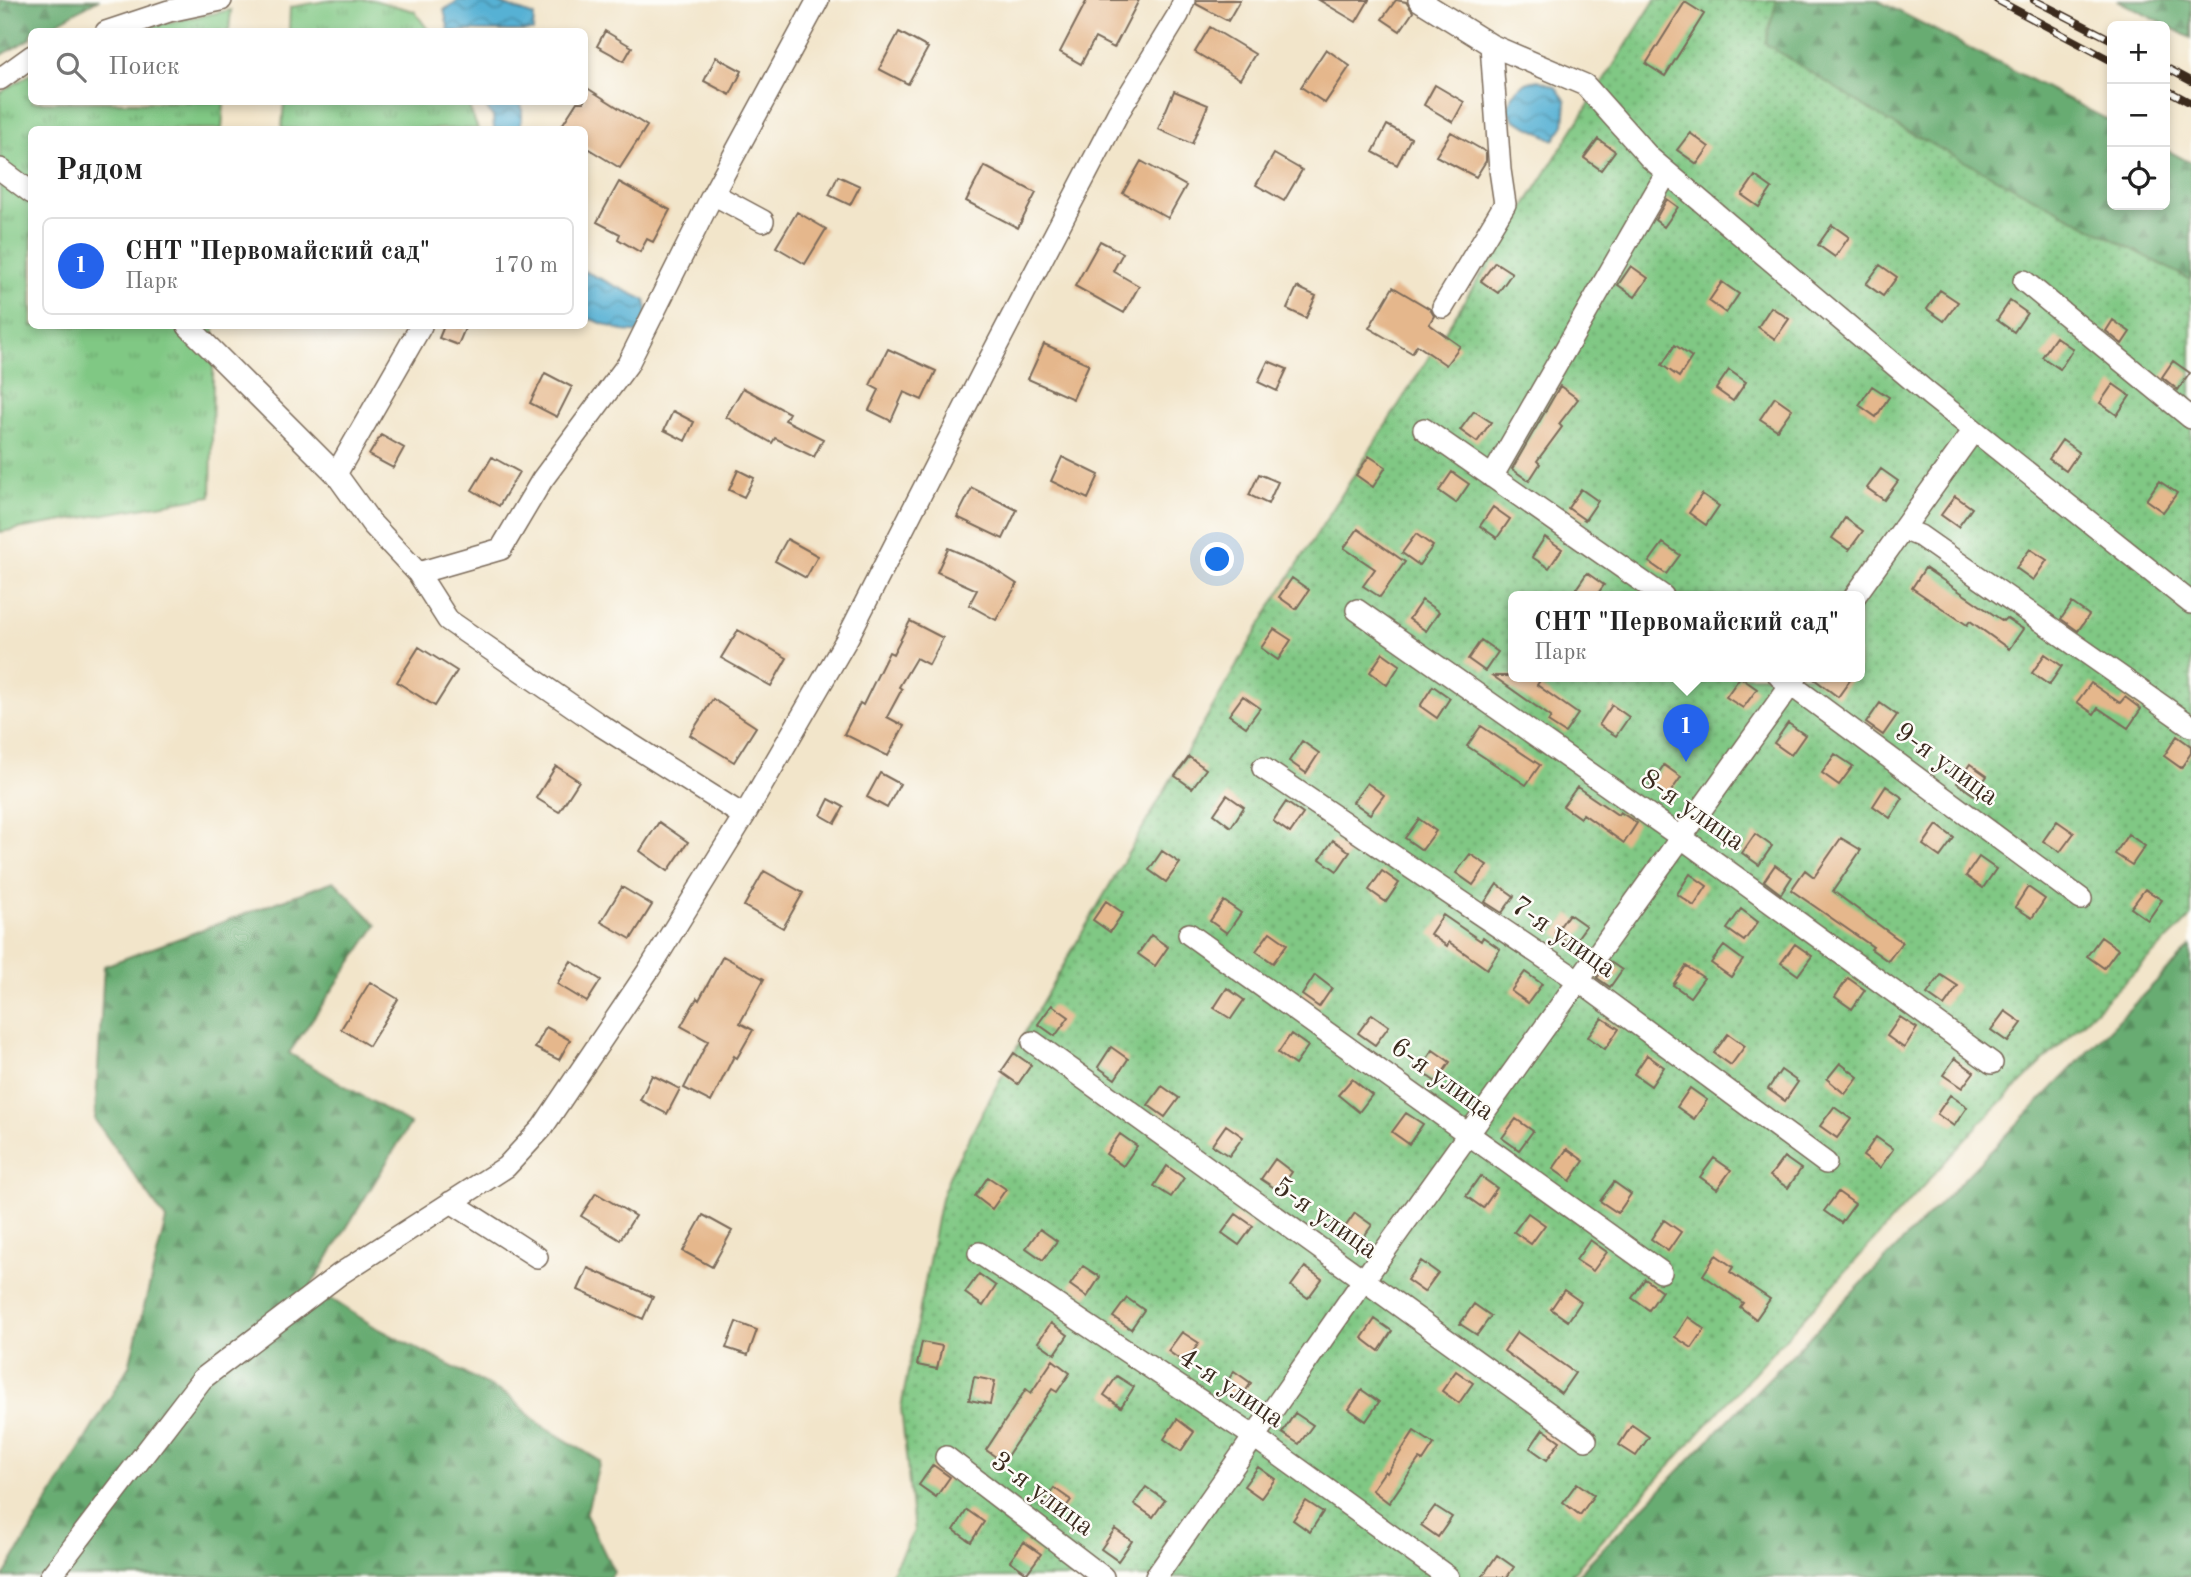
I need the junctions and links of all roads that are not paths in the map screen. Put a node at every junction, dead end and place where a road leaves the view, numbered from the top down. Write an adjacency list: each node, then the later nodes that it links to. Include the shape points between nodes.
1 (221, 0): 5 (street)
2 (818, 0): 12 (street)
3 (1184, 0): 33 (street, via 1118,113 848,637)
4 (1419, 0): 6 (street)
5 (118, 28)
6 (1491, 45): 15 (street, via 1505,204); 20 (street, via 1586,85 1650,158)
7 (28, 59): 8 (street)
8 (0, 79)
9 (0, 169): 11 (street)
10 (1661, 183): 22 (street)
11 (28, 190)
12 (713, 194): 13 (street); 24 (street, via 628,364 542,480 501,549)
13 (763, 221)
14 (2024, 281): 18 (street)
15 (1443, 307)
16 (191, 329): 21 (street)
17 (419, 329): 21 (street)
18 (2191, 418)
19 (1424, 429): 22 (street)
20 (1974, 430): 23 (street); 27 (street)
21 (336, 474): 24 (street, via 372,524)
22 (1492, 477): 25 (street)
23 (1903, 529): 26 (street); 31 (street, via 1920,536)
24 (418, 573): 33 (street, via 449,620 597,723)
25 (1656, 591)
26 (1859, 591)
27 (2191, 603)
28 (1357, 610): 34 (street, 8-я улица)
29 (1787, 682): 34 (street)
30 (1793, 682): 35 (street, 9-я улица)
31 (2191, 726)
32 (1263, 768): 37 (street, 7-я улица)
33 (744, 816): 42 (street, via 650,968 542,1128 506,1167)
34 (1682, 838): 37 (street); 39 (street, 8-я улица)
35 (2081, 899)
36 (1189, 934): 40 (street, 6-я улица)
37 (1579, 981): 40 (street); 41 (street, 7-я улица)
38 (1032, 1042): 46 (street, 5-я улица)
39 (1992, 1063)
40 (1470, 1134): 45 (street, 6-я улица); 46 (street)
41 (1826, 1163)
42 (451, 1202): 44 (street); 50 (street, via 340,1274 202,1379)
43 (979, 1253): 47 (street, 4-я улица)
44 (537, 1257)
45 (1661, 1272)
46 (1363, 1281): 47 (street); 48 (street, 5-я улица)
47 (1253, 1436): 52 (street); 53 (street, 4-я улица)
48 (1586, 1440)
49 (946, 1457): 51 (street, 3-я улица)
50 (50, 1577)
51 (1103, 1577)
52 (1156, 1577)
53 (1448, 1577)

